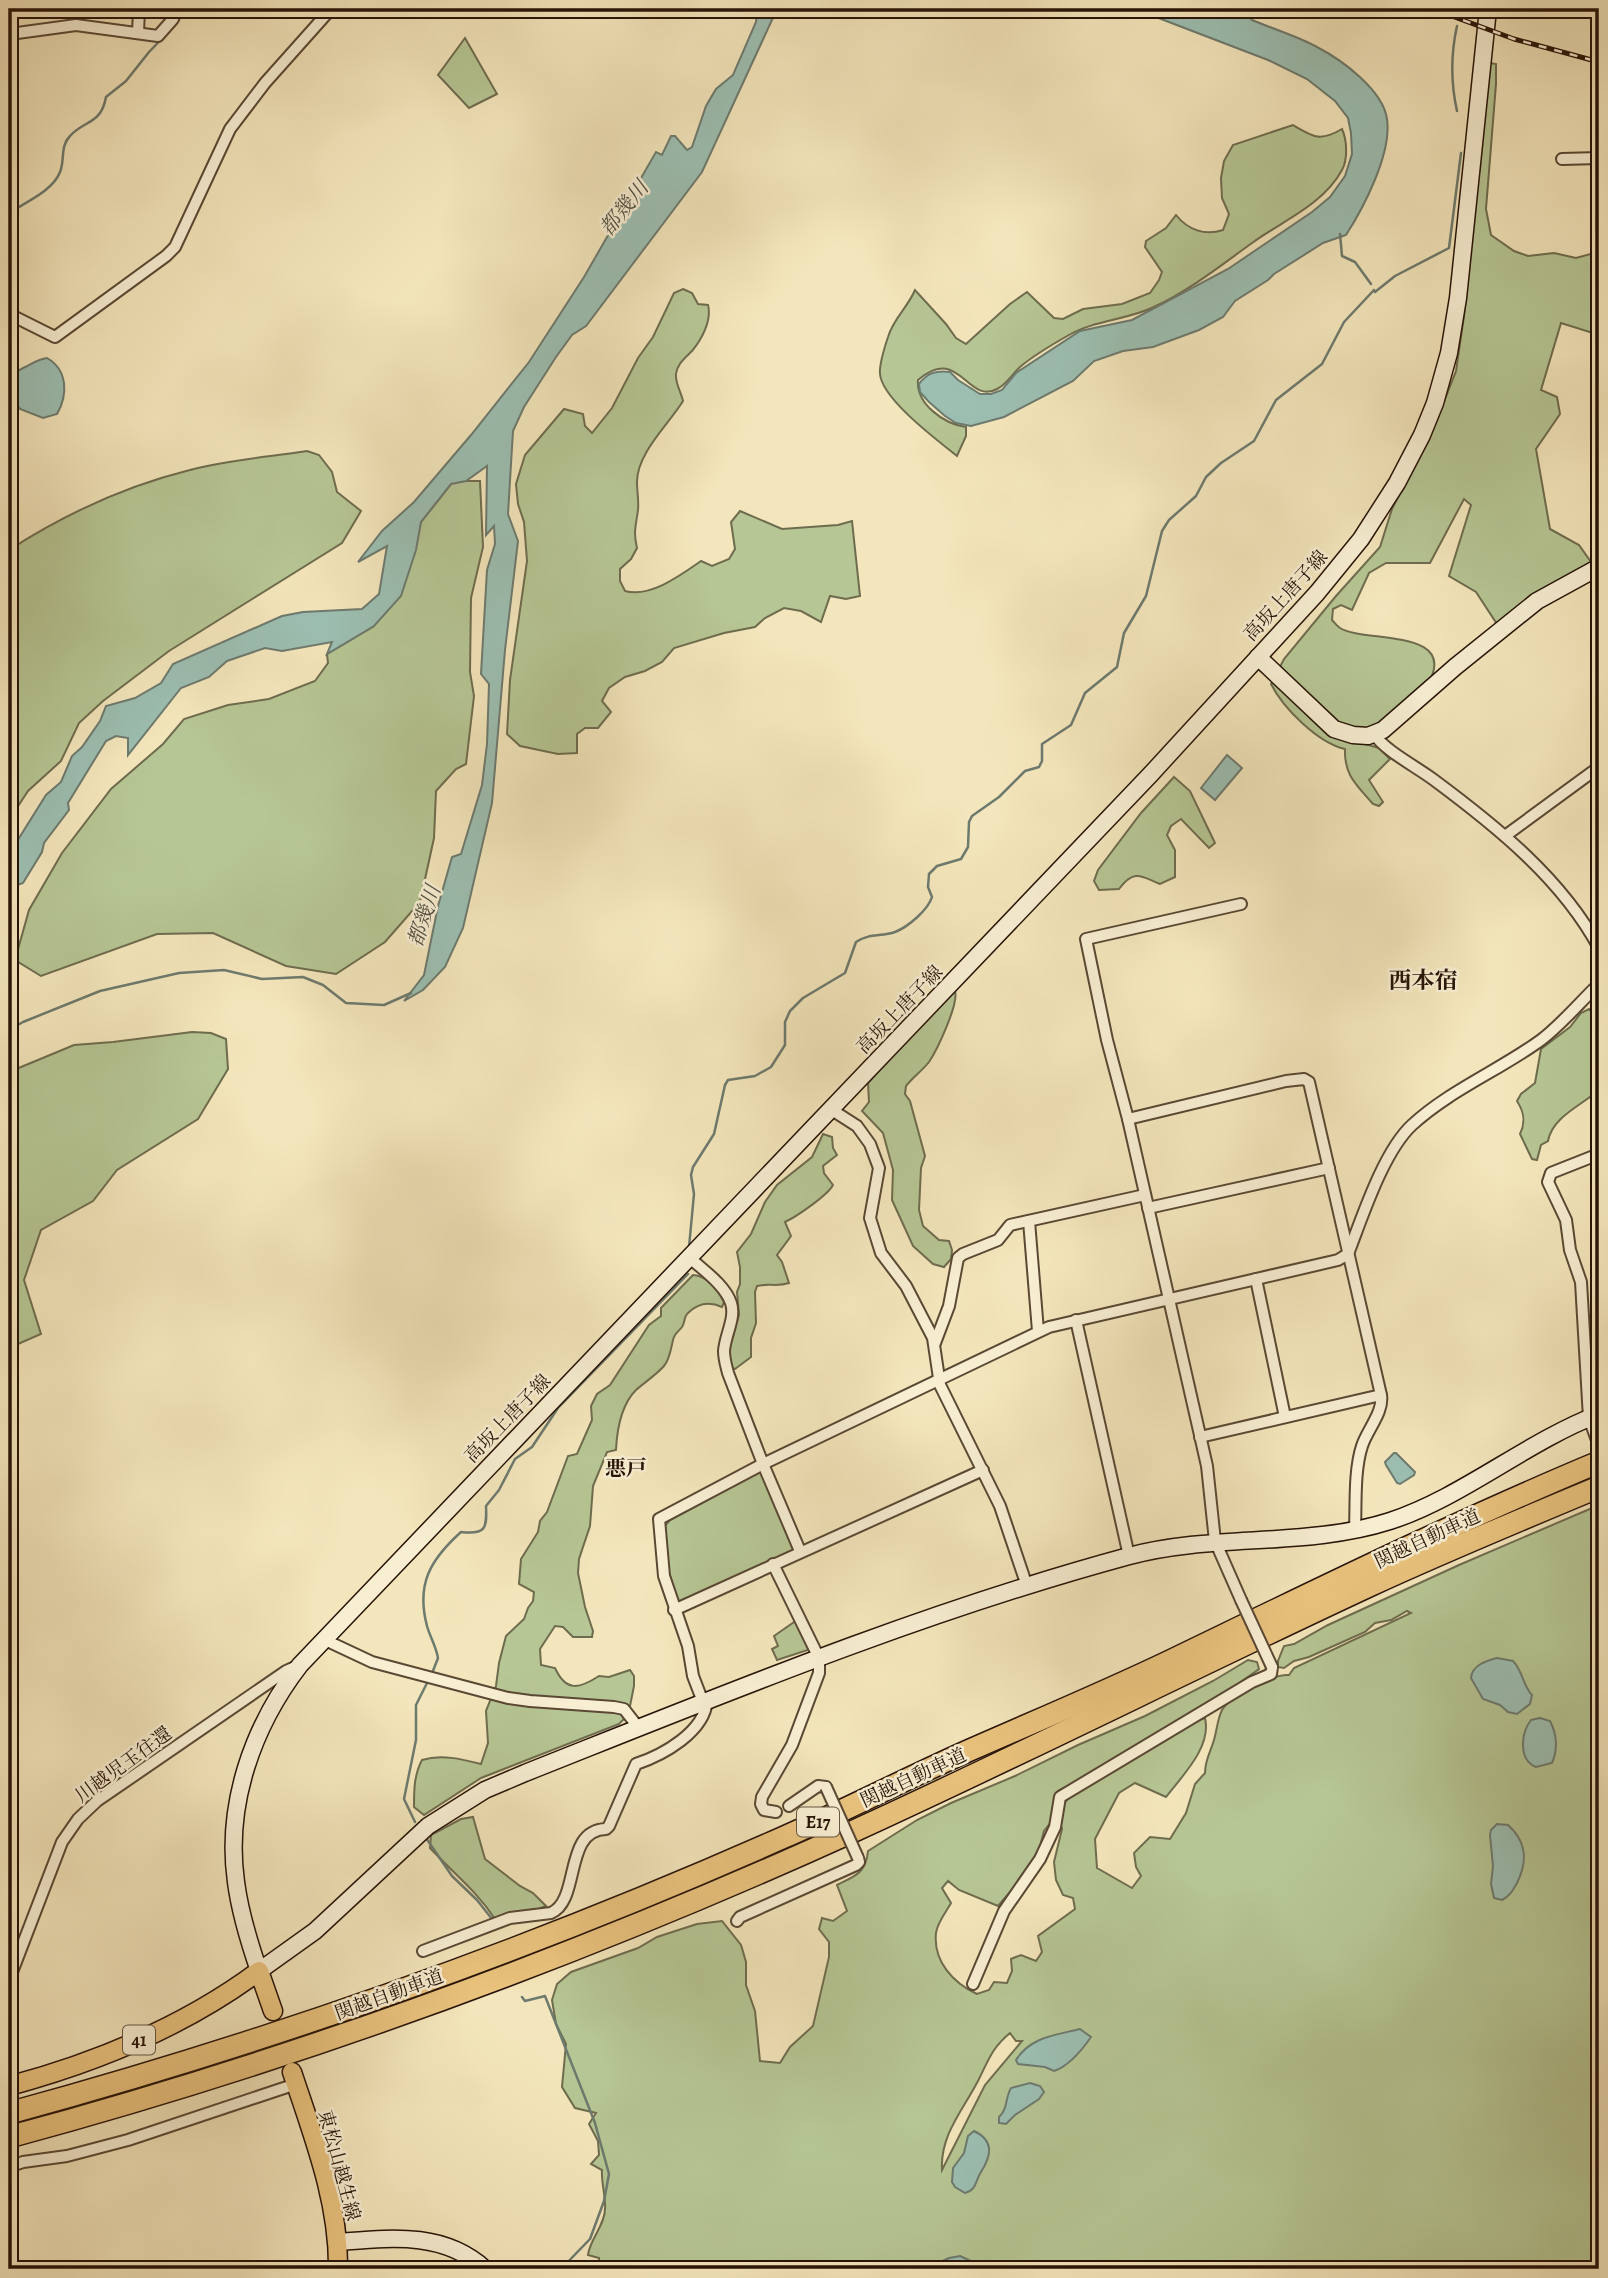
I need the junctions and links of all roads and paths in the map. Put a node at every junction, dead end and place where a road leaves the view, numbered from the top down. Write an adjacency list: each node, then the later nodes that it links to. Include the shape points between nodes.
1 (9, 9): 7 (main road)
2 (139, 9): 6 (street)
3 (177, 9): 6 (street, via 158,36)
4 (331, 9): 10 (street, via 230,129 175,247 166,256 55,337)
5 (1488, 9): 12 (main road, 高坂上唐子線, via 1458,298 1435,403 1397,483 1361,539)
6 (138, 33): 7 (street, via 76,25)
7 (9, 37)
8 (1599, 158): 9 (street)
9 (1562, 159)
10 (9, 314)
11 (1599, 567): 13 (main road, via 1537,601)
12 (1258, 657): 13 (main road, via 1334,729 1353,735); 19 (main road, 高坂上唐子線)
13 (1374, 734): 15 (street)
14 (1599, 767): 15 (street)
15 (1505, 836): 17 (street, via 1579,917)
16 (1241, 904): 20 (street, via 1086,939)
17 (1599, 948)
18 (1599, 984): 26 (street, via 1542,1039 1411,1126 1373,1188)
19 (832, 1110): 27 (main road, 高坂上唐子線); 32 (street, via 857,1126 870,1144 879,1168 870,1210 874,1232 881,1253 912,1296)
20 (1128, 1119): 22 (street, via 1304,1079 1309,1082); 23 (street)
21 (1599, 1154): 35 (street, via 1551,1173 1548,1182 1566,1220 1581,1282)
22 (1329, 1168): 24 (street); 26 (street)
23 (1145, 1195): 24 (street); 25 (street)
24 (1148, 1208): 29 (street)
25 (1029, 1221): 31 (street); 32 (street, via 1010,1225 998,1240 958,1258 949,1306)
26 (1348, 1254): 28 (street); 34 (street)
27 (690, 1258): 40 (street, via 730,1302 724,1359); 50 (main road, 高坂上唐子線)
28 (1256, 1279): 29 (street); 36 (street)
29 (1168, 1300): 30 (street); 37 (street)
30 (1076, 1320): 31 (street); 46 (street)
31 (1038, 1331): 33 (street)
32 (935, 1343): 33 (street)
33 (938, 1379): 40 (street); 41 (street)
34 (1381, 1395): 36 (street); 43 (street, via 1359,1457)
35 (1594, 1416): 38 (street); 43 (main road, via 1418,1509)
36 (1285, 1417): 37 (street)
37 (1200, 1437): 44 (street)
38 (1597, 1440)
39 (1599, 1462): 65 (highway, 関越自動車道 / E17, via 1461,1521 1153,1669 782,1838 646,1896 288,2030)
40 (762, 1464): 45 (street); 49 (street, via 659,1520 662,1564)
41 (984, 1470): 45 (street); 48 (street)
42 (1599, 1487): 66 (highway, 関越自動車道 / E17, via 1372,1585 854,1831 526,1968 294,2051)
43 (1355, 1530): 44 (main road)
44 (1215, 1541): 46 (main road); 61 (street, bridge, via 1272,1667 1271,1674 1060,1797 1055,1827 1040,1859 1003,1911)
45 (800, 1551): 47 (street)
46 (1129, 1556): 48 (main road)
47 (773, 1564): 49 (street); 51 (street)
48 (1027, 1586): 51 (main road)
49 (674, 1610): 53 (street)
50 (323, 1639): 52 (main road, 高坂上唐子線); 54 (street, via 372,1662 508,1698 624,1709)
51 (819, 1658): 53 (main road); 56 (street, via 819,1673 792,1745 762,1797 764,1810)
52 (300, 1665): 59 (main road, 高坂上唐子線, via 264,1720 237,1805 235,1880); 60 (street, 川越児玉往還, via 97,1801 78,1819 62,1842)
53 (705, 1701): 54 (main road); 58 (street, via 698,1725 671,1748 636,1764 609,1826 586,1835 557,1910 510,1918)
54 (638, 1727): 59 (main road, via 485,1790 450,1810 405,1845 315,1931)
55 (789, 1806): 57 (street, bridge, via 818,1786 826,1787 859,1862)
56 (776, 1812)
57 (737, 1921)
58 (424, 1951)
59 (259, 1971): 62 (main road); 64 (main road, 41, via 194,2014 131,2044)
60 (9, 1980)
61 (973, 1984)
62 (273, 2011)
63 (294, 2078): 67 (street, via 128,2140); 68 (main road, 東松山越生線, via 326,2179)
64 (9, 2086)
65 (9, 2113)
66 (9, 2137)
67 (9, 2167)
68 (338, 2242): 69 (main road, 東松山越生線); 70 (main road, via 432,2241)
69 (338, 2269)
70 (485, 2269)

